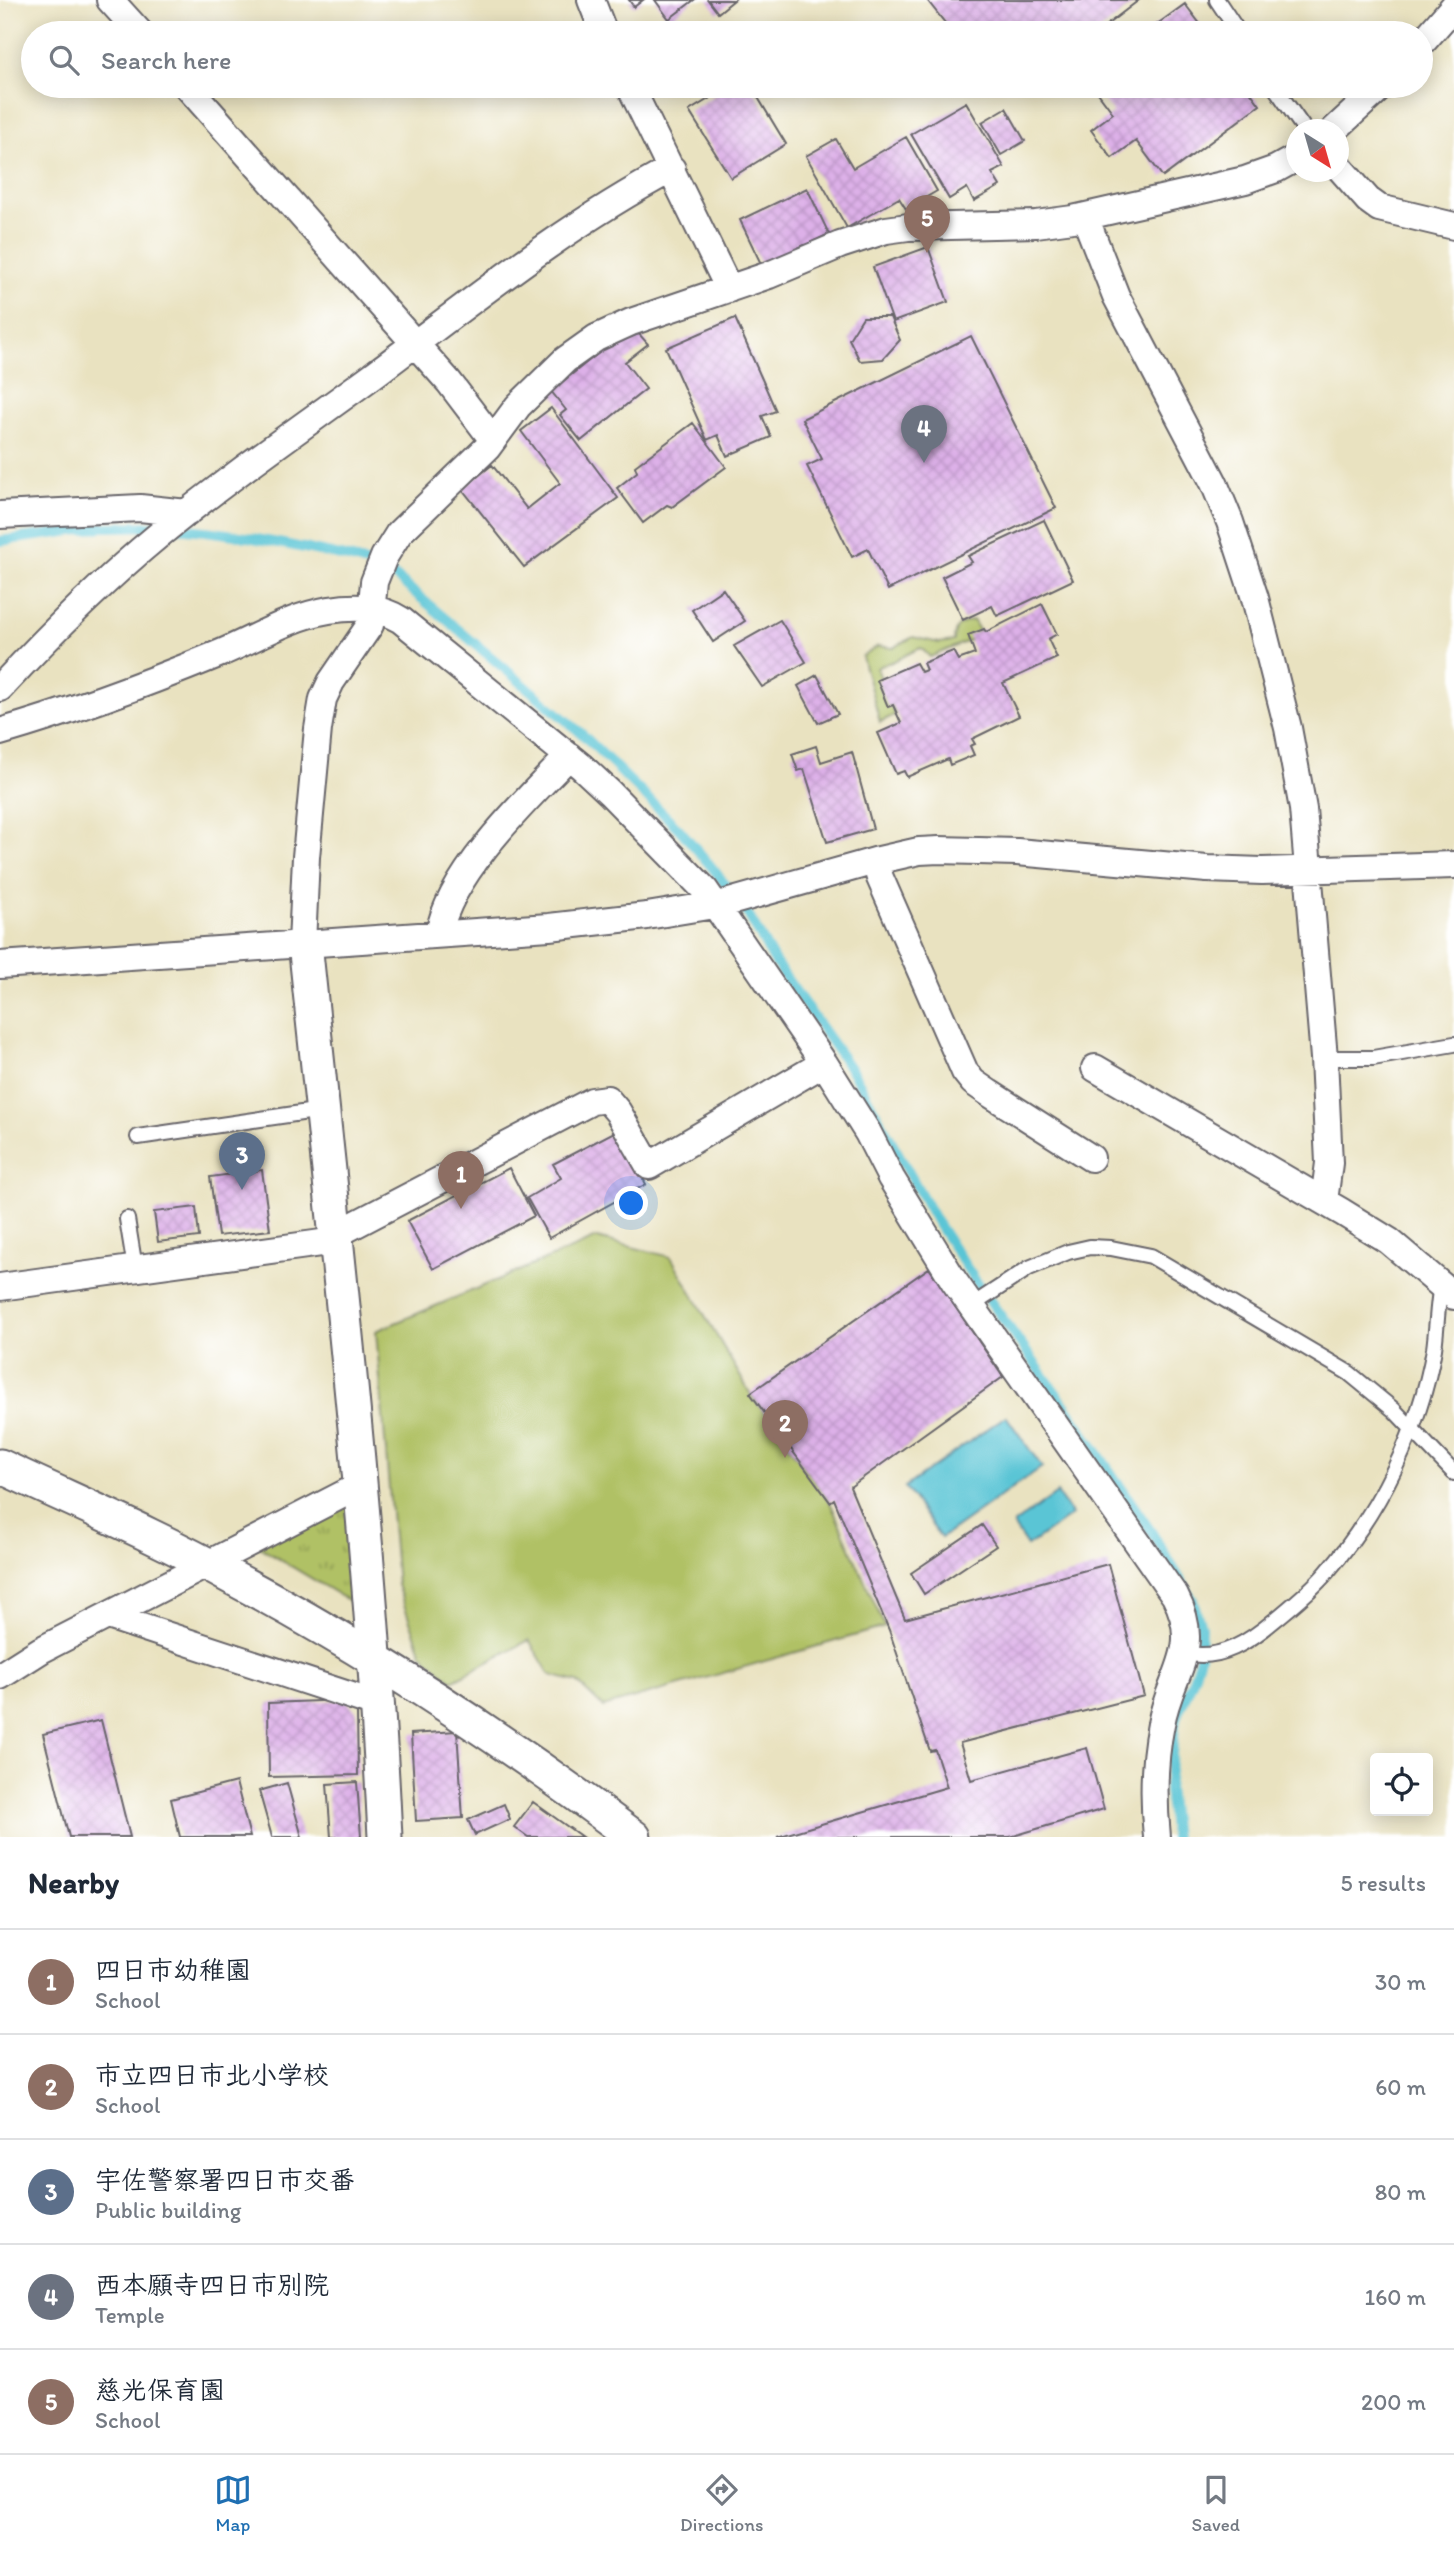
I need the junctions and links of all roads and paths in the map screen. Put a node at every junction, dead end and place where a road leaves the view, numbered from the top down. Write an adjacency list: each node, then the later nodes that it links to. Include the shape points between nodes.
1 (110, 0): 5 (street)
2 (591, 0): 6 (street)
3 (1217, 0): 7 (lane)
4 (1454, 6): 8 (street)
5 (129, 21)
6 (599, 21)
7 (1231, 21)
8 (1433, 30)
9 (198, 98): 21 (street)
10 (635, 98): 16 (street)
11 (1283, 98): 13 (lane)
12 (1369, 98): 14 (street)
13 (1298, 119)
14 (1346, 119)
15 (1286, 164): 18 (street, via 1245,180)
16 (672, 169): 20 (street); 21 (street, via 562,234)
17 (1349, 178): 19 (street, via 1379,208)
18 (1085, 217): 20 (street, via 1036,224 886,230); 31 (street, via 1116,296 1214,483 1245,564 1289,728)
19 (1454, 226)
20 (729, 289): 22 (street, via 596,338 541,382)
21 (415, 344): 22 (street); 23 (street)
22 (493, 440): 25 (street, via 415,515 390,546 374,582)
23 (187, 513): 24 (street, via 140,508); 26 (street, via 110,578)
24 (0, 515)
25 (371, 608): 27 (street, via 326,611 297,619 103,698); 28 (street, via 401,620); 34 (street, via 370,625 323,699 303,895)
26 (0, 688)
27 (0, 732)
28 (569, 756): 32 (street); 33 (street, via 474,863 446,907)
29 (875, 861): 31 (street, via 919,851 963,849 1207,869); 32 (street); 42 (street, via 965,1072 989,1093)
30 (1454, 865): 31 (street)
31 (1308, 871): 37 (street)
32 (721, 904): 33 (street, via 594,922); 38 (street)
33 (439, 934): 34 (street)
34 (303, 943): 35 (street); 40 (street)
35 (0, 965)
36 (1454, 1044): 37 (lane, via 1373,1058)
37 (1324, 1058): 43 (street, via 1329,1163)
38 (824, 1063): 45 (street, via 649,1166 607,1099 592,1101); 49 (street)
39 (1095, 1068): 43 (street)
40 (322, 1110): 41 (lane); 45 (street)
41 (138, 1137)
42 (1091, 1158)
43 (1324, 1201): 48 (street, via 1389,1241)
44 (127, 1219): 46 (lane)
45 (335, 1238): 46 (street); 53 (street)
46 (135, 1268): 47 (street)
47 (0, 1287)
48 (1448, 1291): 50 (lane)
49 (971, 1307): 50 (lane, via 1028,1268 1068,1252 1111,1248 1151,1256 1349,1373); 56 (street, via 1163,1576 1183,1610)
50 (1410, 1428): 52 (lane); 56 (lane, via 1383,1490 1326,1574 1271,1623 1233,1649 1204,1656)
51 (0, 1466): 54 (street)
52 (1454, 1473)
53 (361, 1485): 54 (street); 57 (street)
54 (208, 1565): 55 (street); 57 (street)
55 (108, 1616): 58 (street); 59 (street)
56 (1185, 1653): 62 (street, via 1163,1714 1154,1762)
57 (376, 1661): 59 (street); 61 (street)
58 (0, 1676)
59 (379, 1705): 60 (street)
60 (385, 1837)
61 (634, 1837)
62 (1157, 1837)

